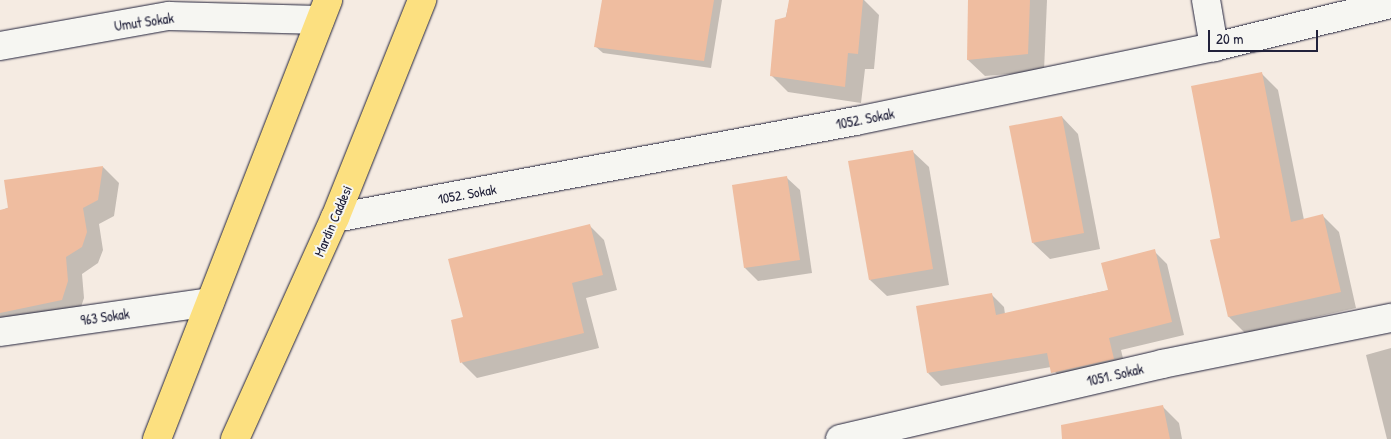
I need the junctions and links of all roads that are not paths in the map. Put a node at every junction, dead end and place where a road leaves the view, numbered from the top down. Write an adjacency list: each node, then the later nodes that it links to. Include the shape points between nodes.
1 (422, 0): 7 (highway, Mardin Caddesi)
2 (1206, 0): 6 (street)
3 (1391, 4): 6 (street, 1052. Sokak)
4 (324, 10): 5 (street, Umut Sokak, via 169,16); 8 (highway)
5 (0, 46)
6 (1214, 47): 7 (street, 1052. Sokak, via 856,121)
7 (335, 218): 12 (highway, Mardin Caddesi)
8 (210, 302): 10 (street, 963 Sokak); 11 (highway)
9 (1391, 318): 13 (street, 1051. Sokak, via 1162,364)
10 (0, 332)
11 (157, 439)
12 (235, 439)
13 (840, 439)

